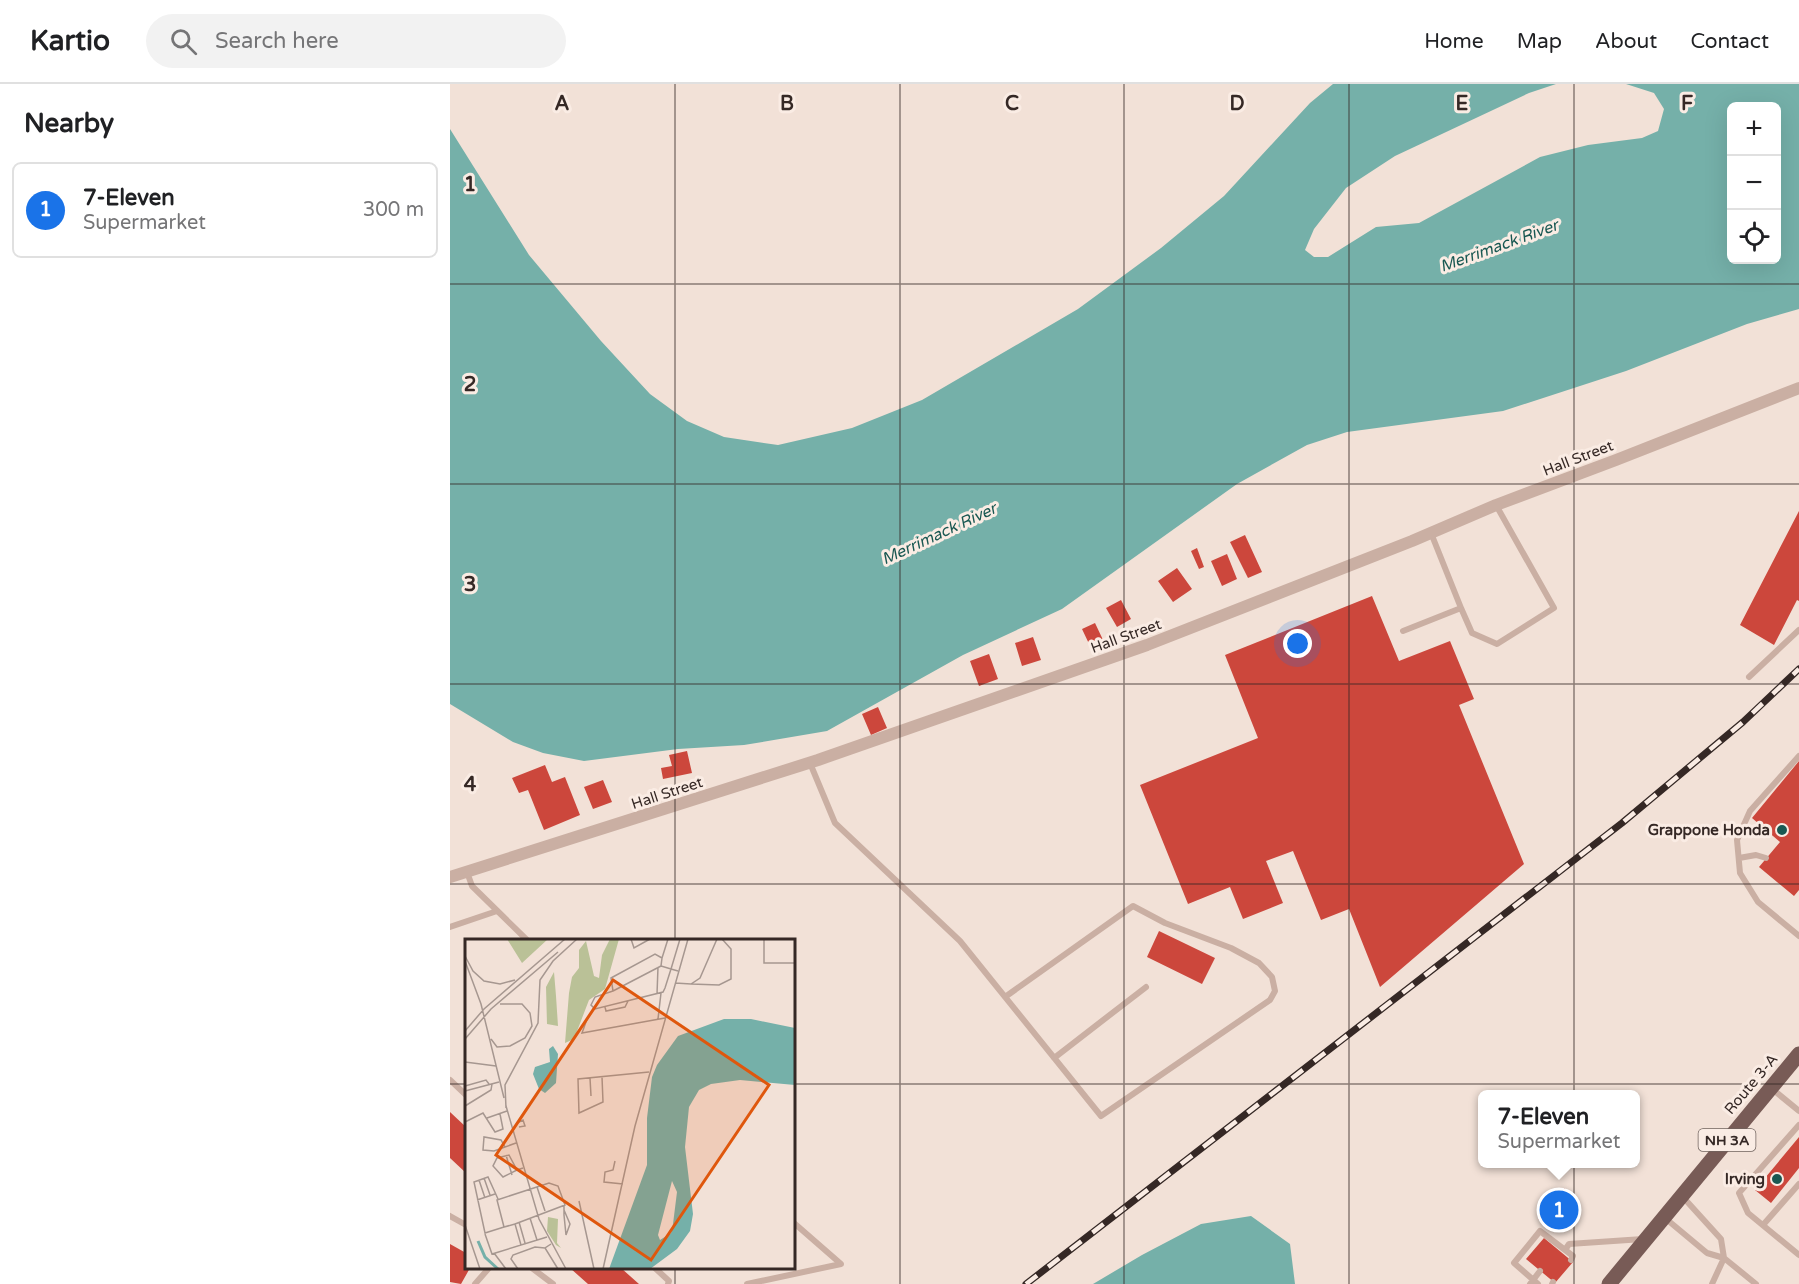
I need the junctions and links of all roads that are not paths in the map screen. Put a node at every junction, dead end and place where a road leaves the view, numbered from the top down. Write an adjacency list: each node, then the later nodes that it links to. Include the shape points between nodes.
1 (1799, 388): 2 (street, Hall Street)
2 (1496, 505): 3 (street, Hall Street); 4 (lane, via 1554,608 1497,644 1472,633)
3 (1431, 533): 4 (lane); 9 (street, Hall Street, via 1147,645)
4 (1461, 608): 6 (lane)
5 (1799, 630): 7 (lane)
6 (1403, 631)
7 (1749, 677)
8 (1799, 756): 10 (lane, via 1750,811 1737,840)
9 (809, 763): 12 (street, Hall Street); 19 (lane, via 835,823 960,941)
10 (1739, 858): 11 (lane); 16 (lane, via 1740,873 1758,902)
11 (1766, 858)
12 (466, 872): 13 (street, Hall Street); 14 (lane, via 472,886)
13 (450, 877)
14 (497, 911): 15 (lane); 17 (lane)
15 (450, 927)
16 (1799, 936)
17 (526, 939)
18 (1146, 987): 21 (lane)
19 (1005, 997): 21 (lane); 21 (lane, via 1133,906 1165,923 1231,948 1259,963 1272,977 1275,991 1270,1000 1101,1116)
20 (1799, 1054): 23 (main road, Route 3-A / NH 3A)
21 (1054, 1058)
22 (450, 1080): 24 (lane)
23 (1771, 1088): 25 (lane); 28 (main road, Route 3-A / NH 3A)
24 (465, 1094)
25 (1799, 1111)
26 (1799, 1125): 33 (lane, via 1739,1193 1748,1213)
27 (1799, 1184): 33 (lane)
28 (1683, 1194): 30 (main road, NH 3A); 37 (lane, via 1721,1239)
29 (450, 1216): 31 (lane)
30 (1664, 1217): 34 (main road, NH 3A); 37 (lane, via 1707,1253)
31 (465, 1224)
32 (795, 1224): 47 (lane, via 841,1264)
33 (1763, 1225): 36 (lane)
34 (1646, 1239): 35 (lane, via 1569,1244); 48 (main road, NH 3A)
35 (1561, 1249): 38 (lane, via 1573,1256); 43 (lane, via 1540,1231 1514,1263)
36 (1799, 1255)
37 (1724, 1258): 49 (lane); 50 (lane)
38 (1570, 1260)
39 (488, 1269): 44 (lane)
40 (533, 1269): 45 (lane)
41 (656, 1269): 46 (lane)
42 (1540, 1271): 43 (lane)
43 (1534, 1283)
44 (475, 1284)
45 (553, 1284)
46 (668, 1284)
47 (747, 1284)
48 (1609, 1284)
49 (1712, 1284)
50 (1756, 1284)

